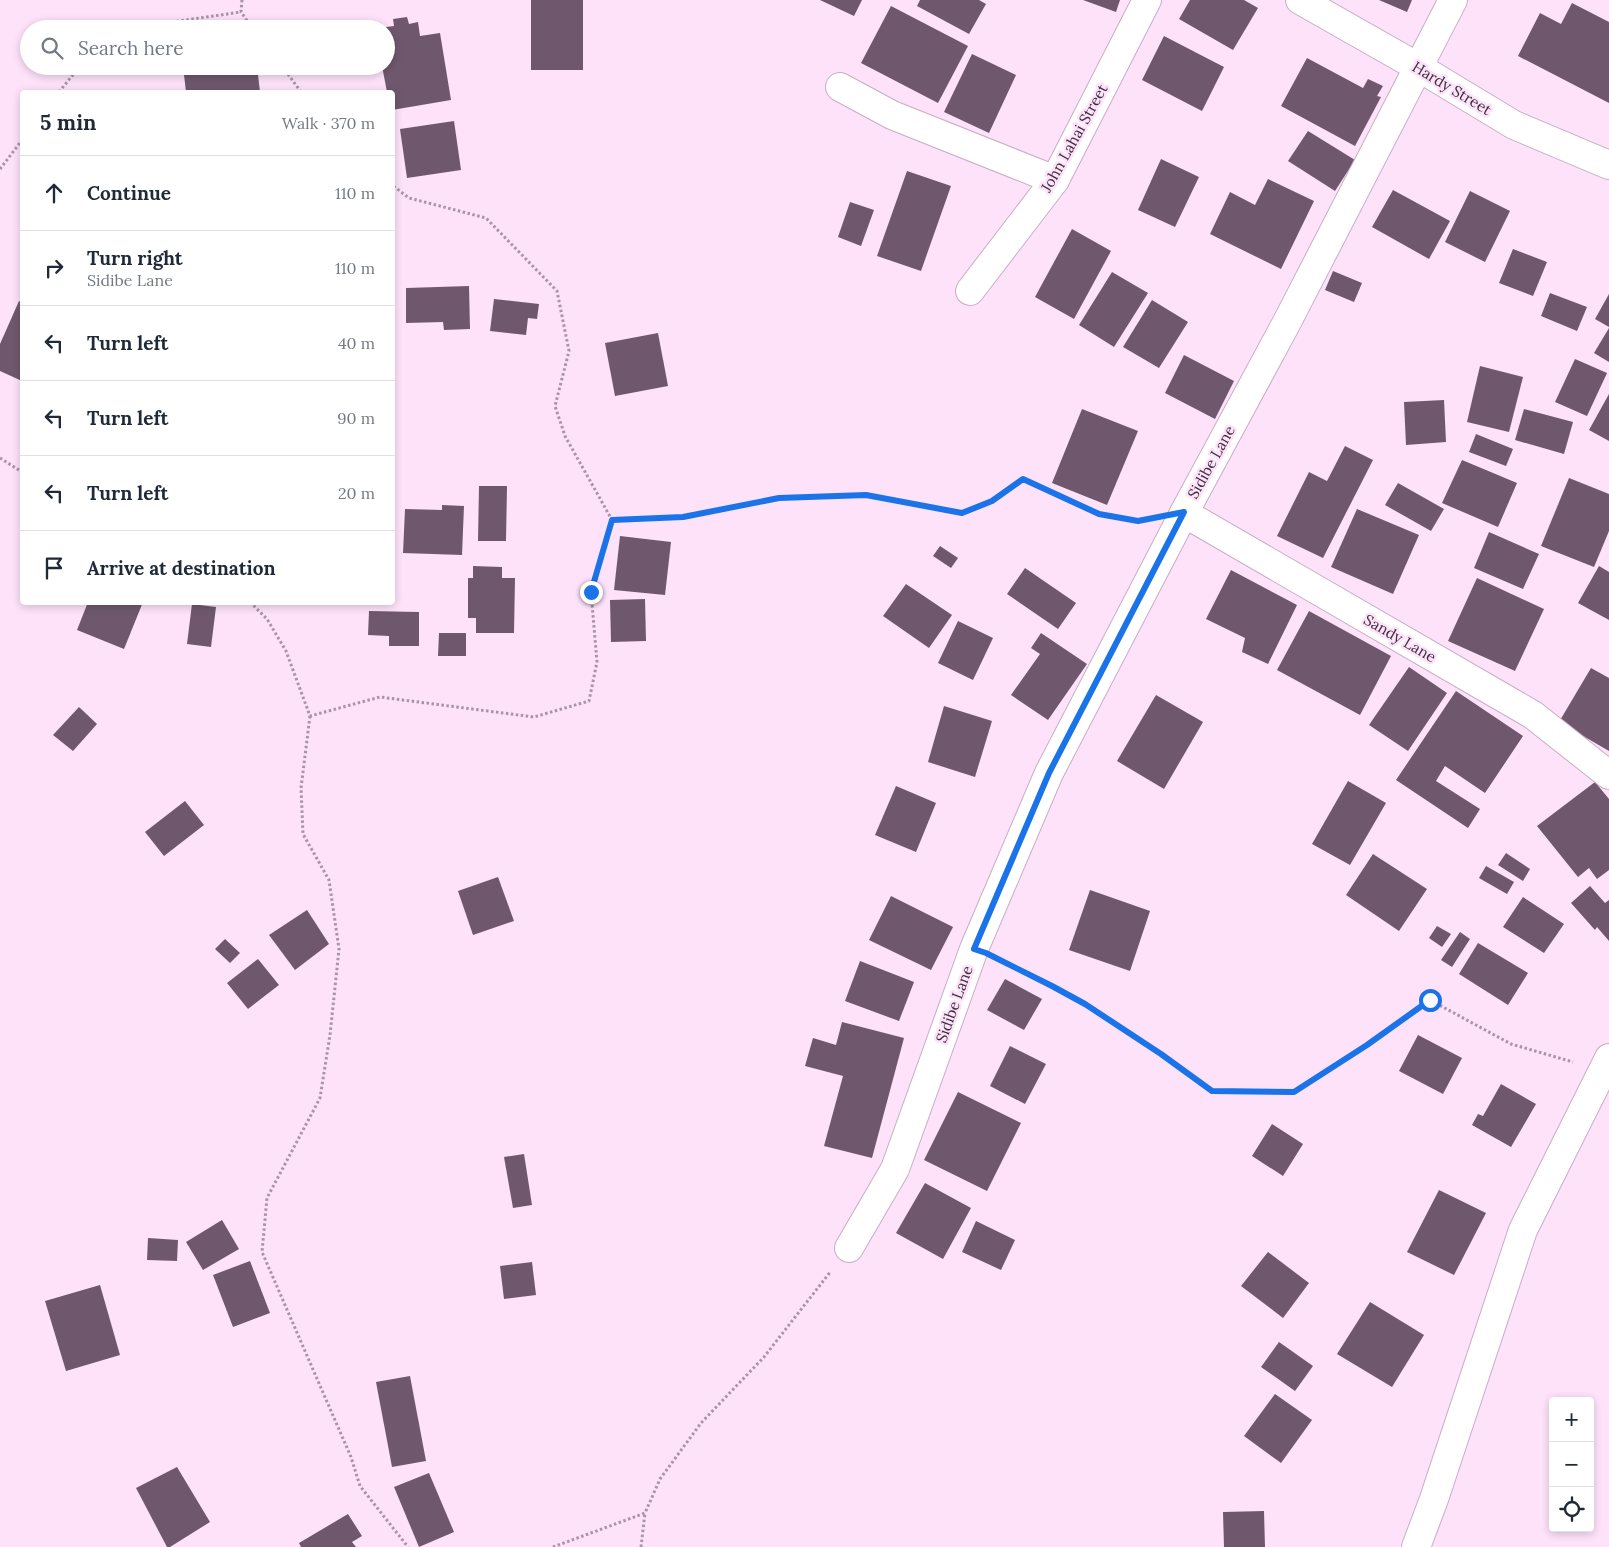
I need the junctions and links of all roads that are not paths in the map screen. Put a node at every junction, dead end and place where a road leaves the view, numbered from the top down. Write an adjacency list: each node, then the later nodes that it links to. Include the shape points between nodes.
1 (1147, 0): 7 (street, John Lahai Street)
2 (1300, 0): 4 (street, Hardy Street)
3 (1453, 0): 4 (street, Sidibe Lane)
4 (1418, 67): 6 (street, Hardy Street, via 1514,125); 9 (street, Sidibe Lane, via 1287,322)
5 (840, 87): 7 (street, via 892,114)
6 (1609, 165)
7 (1055, 180): 8 (street, John Lahai Street)
8 (970, 291)
9 (1184, 512): 10 (street, Sandy Lane, via 1533,715); 12 (street, Sidibe Lane, via 1049,773 974,949 895,1170)
10 (1609, 775)
11 (1606, 1064): 13 (street, via 1523,1230)
12 (849, 1248)
13 (1416, 1547)

